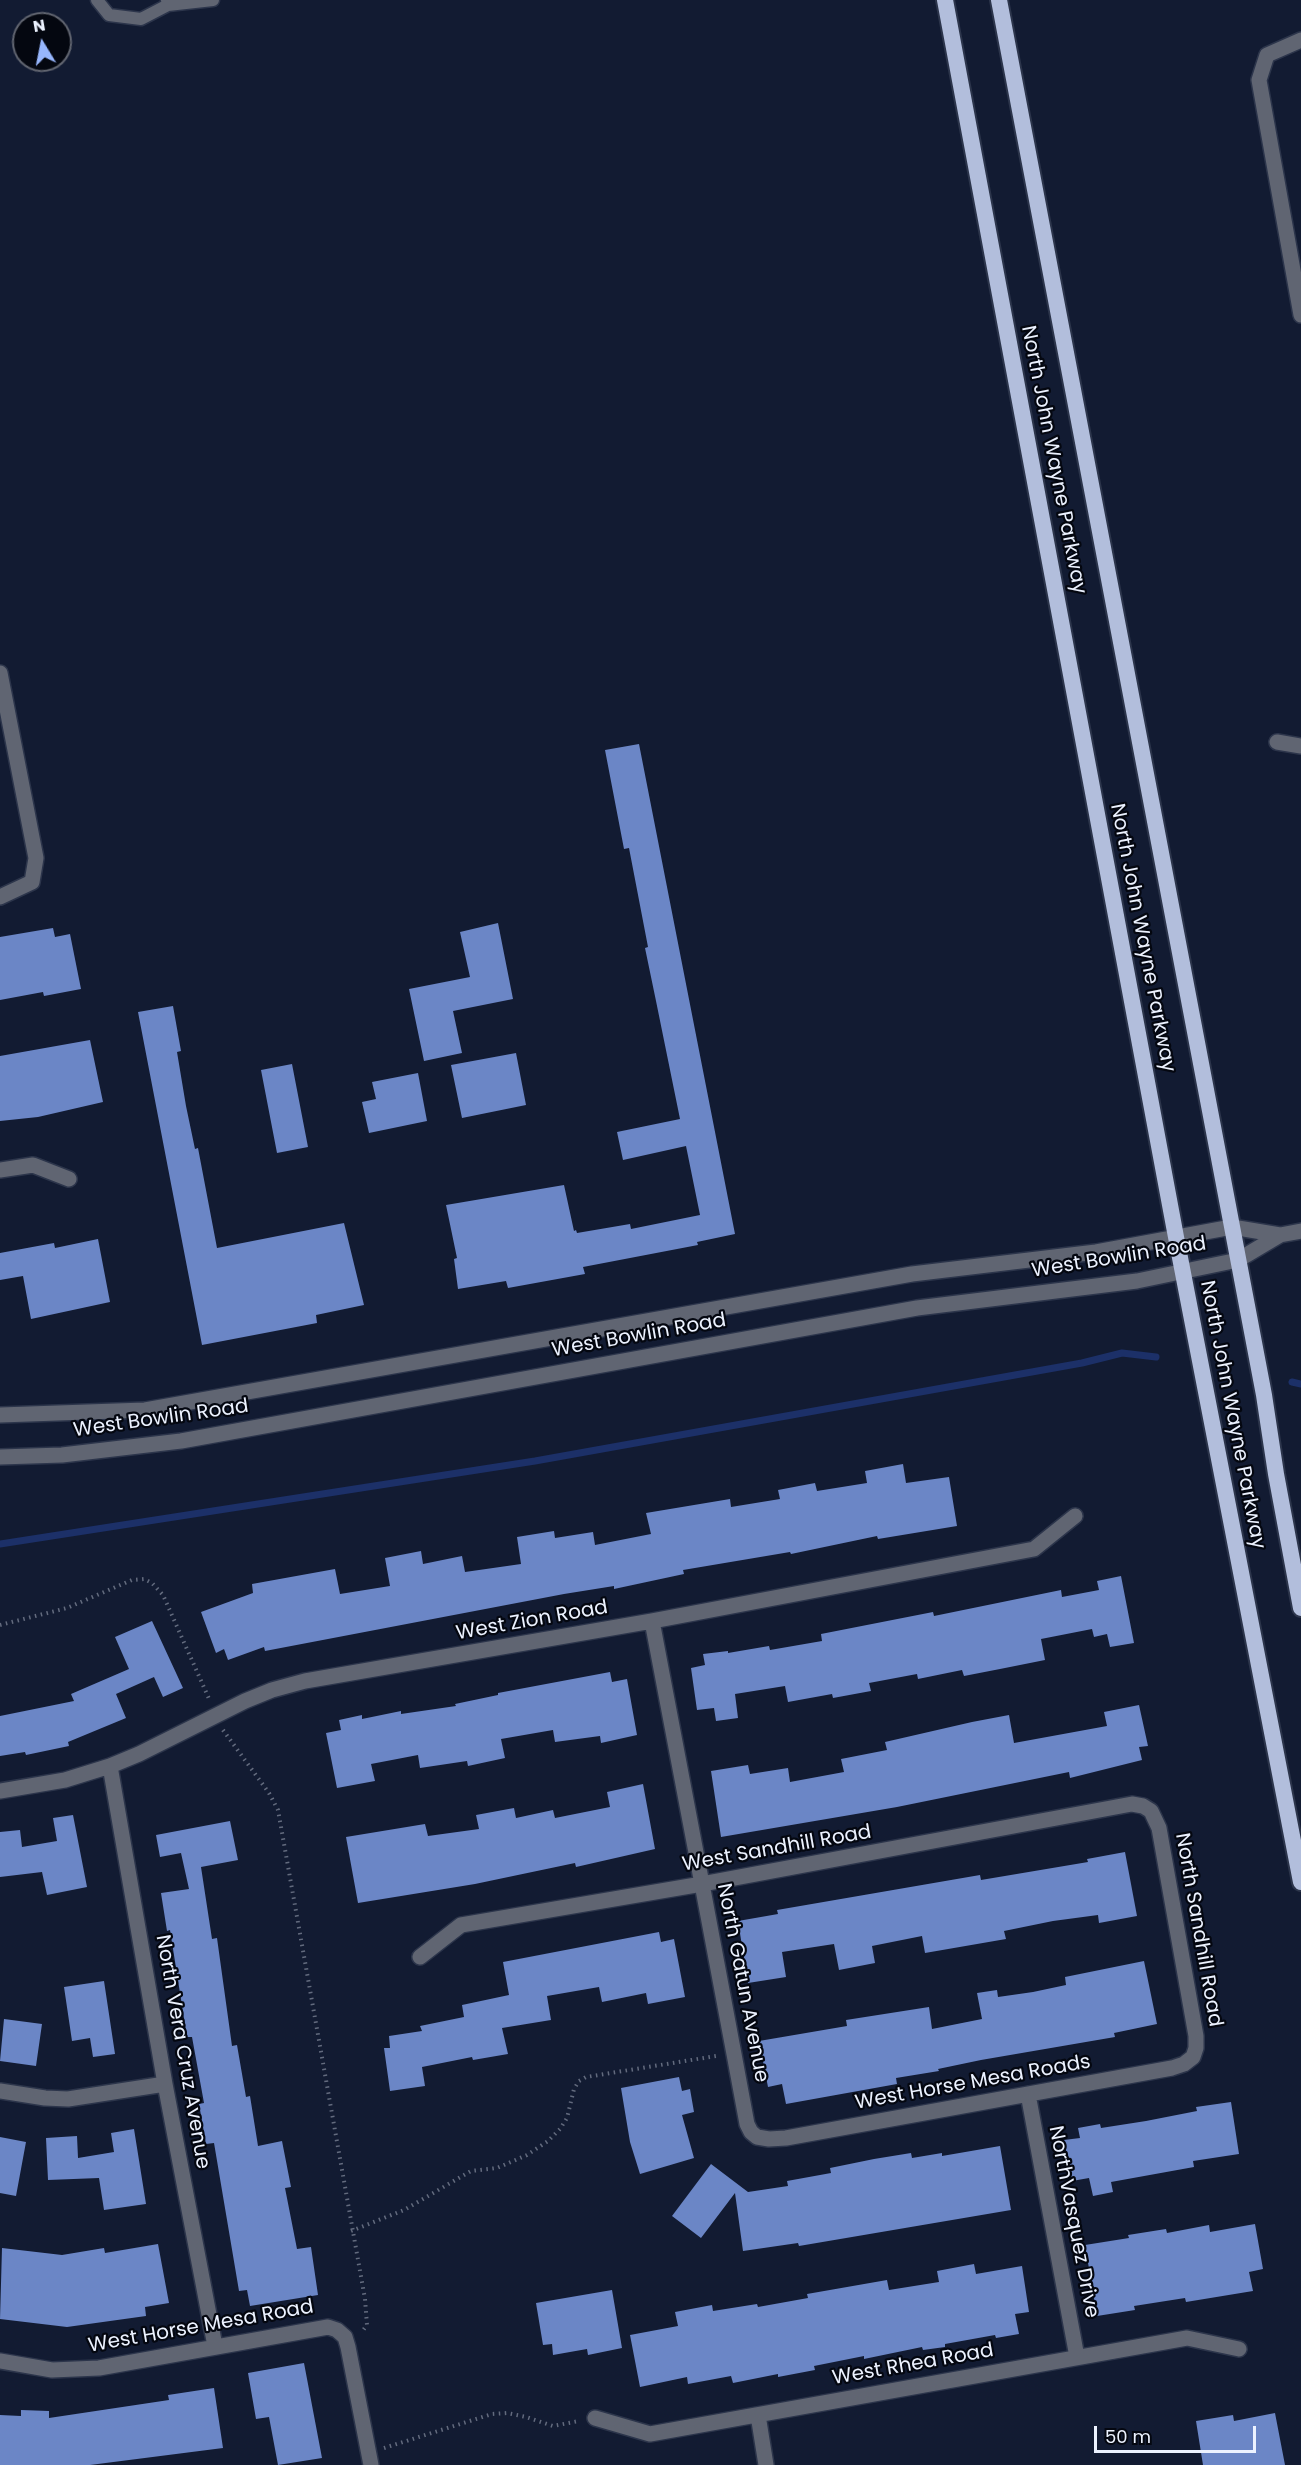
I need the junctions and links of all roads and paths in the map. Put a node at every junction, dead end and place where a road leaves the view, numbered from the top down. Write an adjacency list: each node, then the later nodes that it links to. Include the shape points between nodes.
1 (97, 0): 5 (lane, via 109,15 141,19)
2 (213, 0): 5 (lane)
3 (945, 0): 17 (highway, North John Wayne Parkway)
4 (999, 0): 14 (highway, North John Wayne Parkway)
5 (168, 3)
6 (1301, 40): 7 (street, via 1267,55 1259,80)
7 (1301, 315)
8 (0, 673): 11 (street, via 36,858 32,882)
9 (1276, 742): 10 (street)
10 (1301, 746)
11 (0, 897)
12 (0, 1170): 13 (street, via 33,1165)
13 (69, 1179)
14 (1232, 1227): 16 (street, West Bowlin Road); 17 (street, West Bowlin Road); 18 (highway, North John Wayne Parkway)
15 (1301, 1231): 16 (street, West Bowlin Road)
16 (1280, 1235): 18 (street, West Bowlin Road)
17 (1176, 1237): 19 (highway, North John Wayne Parkway); 20 (street, West Bowlin Road, via 1096,1252 912,1274 145,1410)
18 (1238, 1260): 19 (street, West Bowlin Road); 23 (highway, North John Wayne Parkway)
19 (1183, 1271): 21 (street, West Bowlin Road, via 1101,1287 905,1310 181,1441 62,1455); 31 (highway, North John Wayne Parkway)
20 (0, 1415)
21 (0, 1457)
22 (1075, 1516): 24 (street, West Zion Road, via 1034,1549)
23 (1301, 1608)
24 (652, 1621): 26 (street, West Zion Road, via 305,1681 272,1690); 32 (street, North Gatun Avenue)
25 (0, 1625): 26 (path, via 67,1608 132,1580 144,1579 163,1595)
26 (217, 1715): 28 (street, West Zion Road)
27 (224, 1732): 40 (path, via 278,1810)
28 (110, 1766): 29 (street, West Zion Road, via 65,1780); 36 (street, North Vera Cruz Avenue)
29 (0, 1791)
30 (1151, 1810): 32 (street, West Sandhill Road, via 1132,1804); 35 (street, North Sandhill Road, via 1159,1828 1196,2036)
31 (1301, 1882)
32 (702, 1884): 33 (street, West Sandhill Road, via 461,1925); 34 (street, North Gatun Avenue)
33 (420, 1957)
34 (734, 2054): 39 (street, North Gatun Avenue, via 747,2124); 40 (path, via 586,2077 573,2089 567,2118 560,2129 527,2155 497,2168 471,2170 404,2210)
35 (1193, 2058): 38 (street, West Horse Mesa Roads, via 1172,2068)
36 (165, 2084): 37 (street, via 68,2099); 42 (street, North Vera Cruz Avenue)
37 (0, 2091)
38 (1028, 2094): 39 (street, West Horse Mesa Roads, via 786,2138); 44 (street, NorthVasquez Drive)
39 (757, 2136)
40 (351, 2231): 41 (path, via 368,2325 361,2333)
41 (341, 2333): 42 (street, West Horse Mesa Road, via 317,2327); 49 (street)
42 (215, 2346): 45 (street, West Horse Mesa Road, via 99,2368 52,2370)
43 (1239, 2349): 44 (street, West Rhea Road, via 1187,2338)
44 (1077, 2357): 46 (street, West Rhea Road)
45 (0, 2361)
46 (758, 2415): 47 (street, West Rhea Road, via 650,2434); 50 (street)
47 (596, 2418): 48 (path, via 553,2426 516,2415 492,2414)
48 (384, 2448)
49 (371, 2465)
50 (766, 2465)

